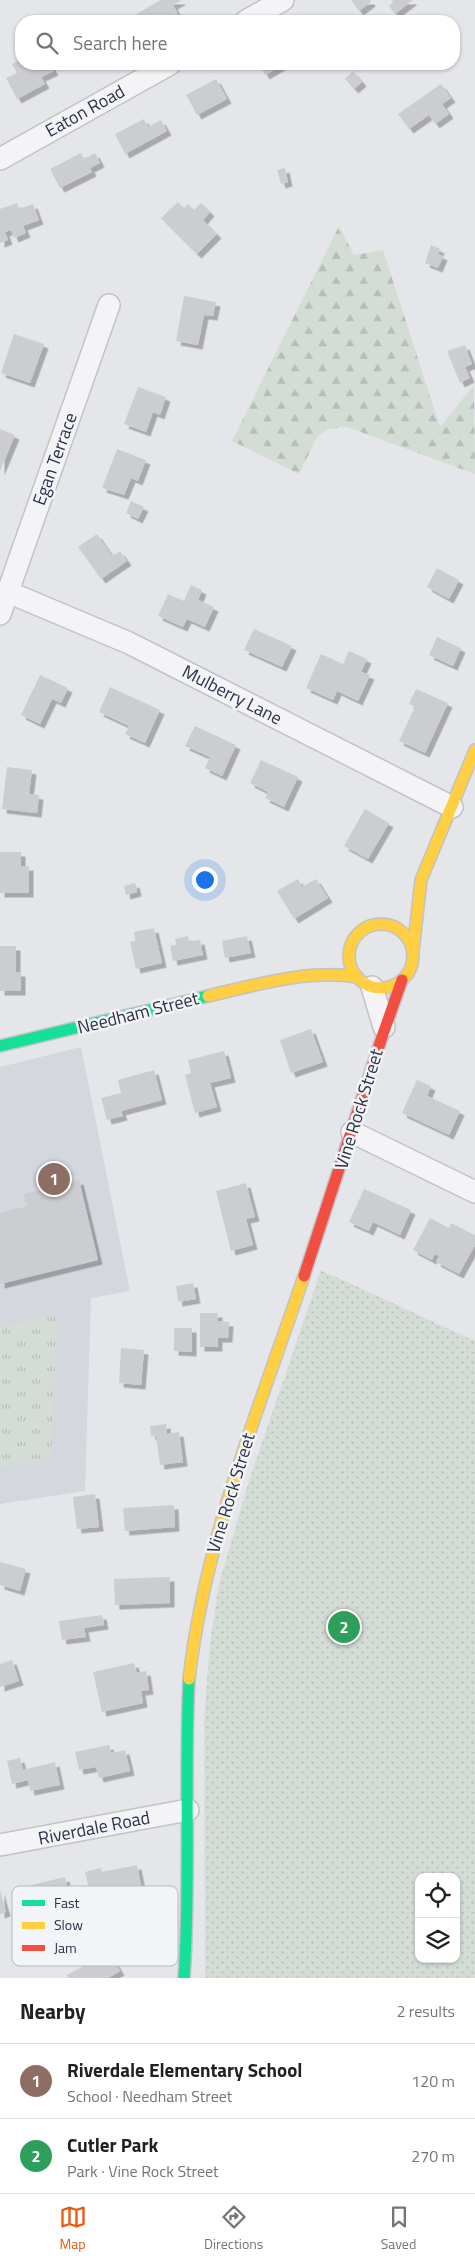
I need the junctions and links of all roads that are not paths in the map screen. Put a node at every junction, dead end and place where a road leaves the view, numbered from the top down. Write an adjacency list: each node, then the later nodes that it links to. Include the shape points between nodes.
1 (283, 0): 2 (street)
2 (257, 15)
3 (159, 70): 4 (street, Eaton Road)
4 (0, 159)
5 (109, 305): 6 (street, Egan Terrace)
6 (8, 592): 7 (street, Egan Terrace); 9 (street, Mulberry Lane, via 129,642)
7 (0, 614)
8 (475, 750): 9 (street)
9 (452, 807): 10 (street)
10 (421, 880): 11 (street); 13 (street)
11 (408, 895)
12 (353, 940): 13 (street, via 365,928 385,920 406,934); 14 (street); 18 (street, via 349,959)
13 (413, 951): 17 (street, via 411,967)
14 (335, 952)
15 (319, 962): 16 (street, Needham Street)
16 (276, 980): 18 (street, Needham Street, via 331,974); 20 (street, Needham Street)
17 (402, 980): 18 (street, via 383,988); 19 (street, Vine Rock Street)
18 (364, 982): 19 (street, Vine Rock Street)
19 (384, 1027): 21 (street, Vine Rock Street)
20 (0, 1046)
21 (352, 1132): 22 (street); 23 (street, Vine Rock Street, via 237,1469 200,1600 189,1688)
22 (475, 1192)
23 (188, 1810): 24 (street, Riverdale Road); 25 (street, Vine Rock Street, via 190,1908)
24 (0, 1845)
25 (184, 1978)

